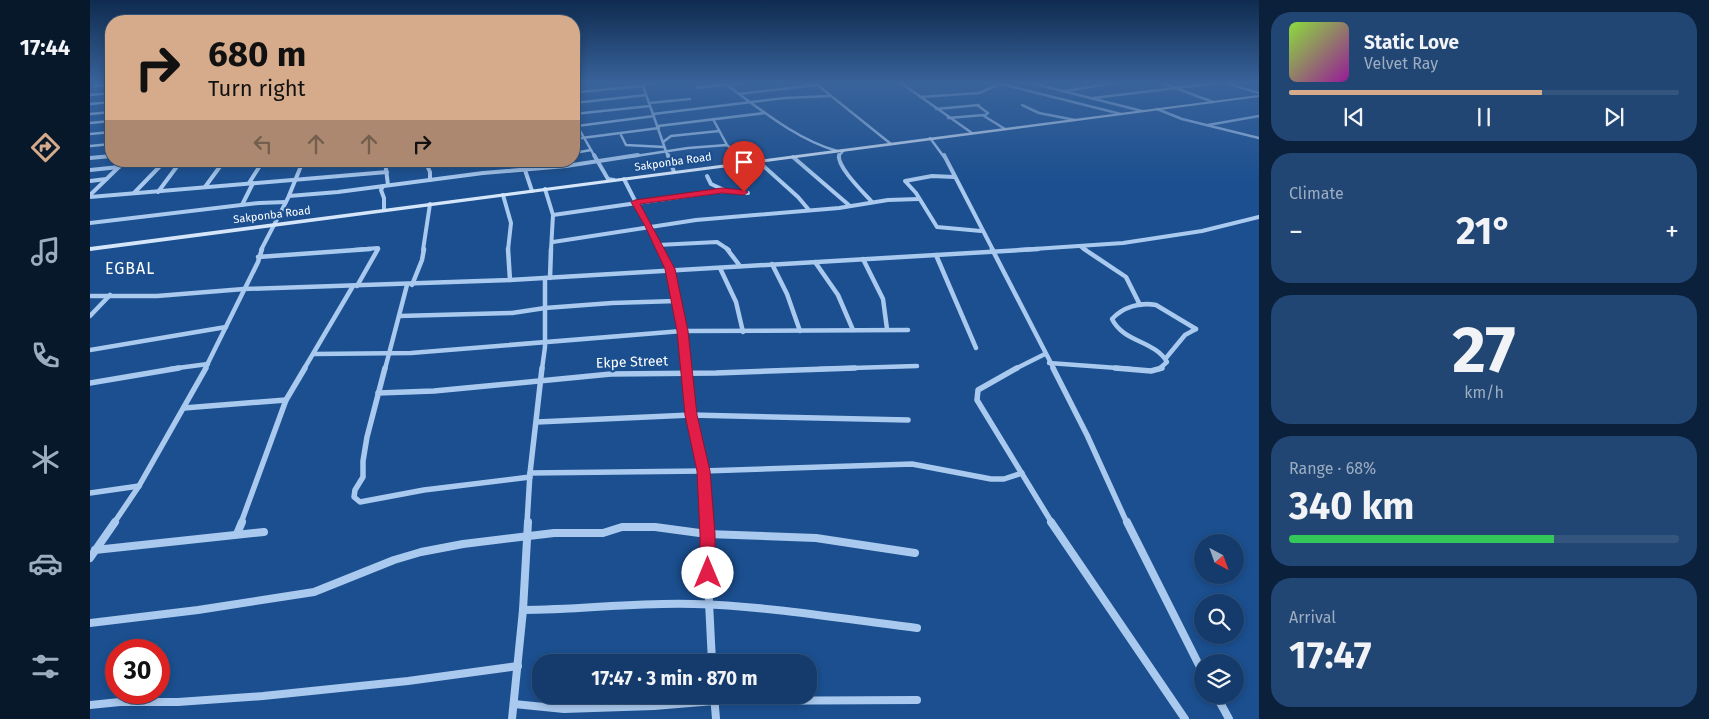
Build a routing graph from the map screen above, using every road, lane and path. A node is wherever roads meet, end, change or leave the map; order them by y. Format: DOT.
graph roads {
  1 [pos="643,117"];
  2 [pos="655,117"];
  3 [pos="734,117"];
  4 [pos="771,117"];
  5 [pos="854,117"];
  6 [pos="965,117"];
  7 [pos="986,117"];
  8 [pos="1051,117"];
  9 [pos="1053,117"];
  10 [pos="1101,117"];
  11 [pos="1180,117"];
  12 [pos="1256,117"];
  13 [pos="948,118"];
  14 [pos="713,119"];
  15 [pos="1075,120"];
  16 [pos="105,122"];
  17 [pos="1062,122"];
  18 [pos="90,123"];
  19 [pos="1205,125"];
  20 [pos="580,126"];
  21 [pos="659,127"];
  22 [pos="1005,129"];
  23 [pos="719,130"];
  24 [pos="580,131"];
  25 [pos="105,133"];
  26 [pos="972,133"];
  27 [pos="90,134"];
  28 [pos="621,135"];
  29 [pos="1259,137"];
  30 [pos="580,138"];
  31 [pos="584,138"];
  32 [pos="930,138"];
  33 [pos="663,142"];
  34 [pos="891,144"];
  35 [pos="105,145"];
  36 [pos="727,145"];
  37 [pos="90,146"];
  38 [pos="822,148"];
  39 [pos="665,149"];
  40 [pos="591,150"];
  41 [pos="841,150"];
  42 [pos="580,152"];
  43 [pos="819,152"];
  44 [pos="794,156"];
  45 [pos="105,157"];
  46 [pos="90,158"];
  47 [pos="598,161"];
  48 [pos="758,161"];
  49 [pos="580,163"];
  50 [pos="740,164"];
  51 [pos="119,167"];
  52 [pos="159,167"];
  53 [pos="177,167"];
  54 [pos="220,167"];
  55 [pos="259,167"];
  56 [pos="300,167"];
  57 [pos="387,167"];
  58 [pos="428,167"];
  59 [pos="524,167"];
  60 [pos="549,167"];
  61 [pos="90,170"];
  62 [pos="525,170"];
  63 [pos="387,172"];
  64 [pos="674,172"];
  65 [pos="707,176"];
  66 [pos="955,176"];
  67 [pos="107,179"];
  68 [pos="294,179"];
  69 [pos="624,179"];
  70 [pos="430,180"];
  71 [pos="614,180"];
  72 [pos="90,181"];
  73 [pos="251,183"];
  74 [pos="388,185"];
  75 [pos="383,186"];
  76 [pos="206,187"];
  77 [pos="545,189"];
  78 [pos="726,190"];
  79 [pos="532,191"];
  80 [pos="158,192"];
  81 [pos="748,193"];
  82 [pos="133,194"];
  83 [pos="503,195"];
  84 [pos="90,196"];
  85 [pos="289,196"];
  86 [pos="919,198"];
  87 [pos="286,202"];
  88 [pos="635,202"];
  89 [pos="872,202"];
  90 [pos="430,204"];
  91 [pos="242,205"];
  92 [pos="850,206"];
  93 [pos="384,210"];
  94 [pos="809,210"];
  95 [pos="553,215"];
  96 [pos="1259,217"];
  97 [pos="90,223"];
  98 [pos="272,225"];
  99 [pos="649,226"];
  100 [pos="981,230"];
  101 [pos="553,242"];
  102 [pos="658,245"];
  103 [pos="1079,245"];
  104 [pos="90,249"];
  105 [pos="994,252"];
  106 [pos="936,255"];
  107 [pos="258,257"];
  108 [pos="863,259"];
  109 [pos="815,262"];
  110 [pos="772,264"];
  111 [pos="740,266"];
  112 [pos="720,268"];
  113 [pos="670,269"];
  114 [pos="547,278"];
  115 [pos="510,280"];
  116 [pos="410,285"];
  117 [pos="355,286"];
  118 [pos="244,289"];
  119 [pos="110,295"];
  120 [pos="90,296"];
  121 [pos="676,301"];
  122 [pos="1140,305"];
  123 [pos="545,308"];
  124 [pos="90,316"];
  125 [pos="399,316"];
  126 [pos="226,327"];
  127 [pos="887,329"];
  128 [pos="853,330"];
  129 [pos="908,330"];
  130 [pos="682,331"];
  131 [pos="800,331"];
  132 [pos="743,332"];
  133 [pos="545,342"];
  134 [pos="976,348"];
  135 [pos="90,350"];
  136 [pos="314,354"];
  137 [pos="389,354"];
  138 [pos="1045,354"];
  139 [pos="1166,358"];
  140 [pos="1050,363"];
  141 [pos="208,364"];
  142 [pos="917,366"];
  143 [pos="686,372"];
  144 [pos="540,380"];
  145 [pos="90,383"];
  146 [pos="378,393"];
  147 [pos="286,400"];
  148 [pos="184,408"];
  149 [pos="691,415"];
  150 [pos="908,420"];
  151 [pos="537,422"];
  152 [pos="704,471"];
  153 [pos="1022,473"];
  154 [pos="530,475"];
  155 [pos="139,486"];
  156 [pos="90,493"];
  157 [pos="264,532"];
  158 [pos="237,534"];
  159 [pos="708,534"];
  160 [pos="526,536"];
  161 [pos="915,553"];
  162 [pos="92,555"];
  163 [pos="708,604"];
  164 [pos="523,610"];
  165 [pos="90,623"];
  166 [pos="918,628"];
  167 [pos="711,654"];
  168 [pos="1194,657"];
  169 [pos="518,666"];
  170 [pos="817,699"];
  171 [pos="917,700"];
  172 [pos="514,704"];
  173 [pos="669,704"];
  174 [pos="715,704"];
  175 [pos="1221,704"];
  176 [pos="90,705"];
  177 [pos="512,719"];
  178 [pos="716,719"];
  179 [pos="1185,719"];
  180 [pos="1229,719"];
  1 -- 20 [label="street"];
  2 -- 21 [label="street"];
  3 -- 14 [label="street"];
  4 -- 38 [label="street"];
  5 -- 34 [label="street"];
  6 -- 13 [label="street"];
  7 -- 22 [label="street"];
  8 -- 17 [label="street"];
  9 -- 15 [label="street"];
  10 -- 15 [label="main road, Sakponba Road"];
  11 -- 19 [label="street"];
  12 -- 19 [label="street"];
  13 -- 26 [label="street"];
  14 -- 21 [label="street"];
  14 -- 23 [label="street"];
  15 -- 17 [label="main road, Sakponba Road"];
  16 -- 18 [label="street"];
  17 -- 22 [label="main road, Sakponba Road"];
  19 -- 29 [label="street"];
  21 -- 31 [label="street"];
  21 -- 33 [label="street"];
  22 -- 26 [label="main road, Sakponba Road"];
  23 -- 33 [label="street"];
  23 -- 36 [label="street"];
  24 -- 31 [label="street"];
  25 -- 27 [label="street"];
  26 -- 32 [label="main road, Sakponba Road"];
  28 -- 39 [label="street"];
  30 -- 31 [label="street"];
  31 -- 40 [label="street"];
  32 -- 34 [label="main road, Sakponba Road"];
  32 -- 66 [label="street"];
  33 -- 39 [label="street"];
  34 -- 41 [label="main road, Sakponba Road"];
  35 -- 37 [label="street"];
  36 -- 39 [label="street"];
  36 -- 50 [label="street"];
  38 -- 41 [label="street"];
  38 -- 43 [label="street"];
  39 -- 47 [label="street"];
  39 -- 64 [label="street"];
  40 -- 42 [label="street"];
  40 -- 47 [label="street"];
  41 -- 44 [label="main road, Sakponba Road"];
  41 -- 89 [label="street"];
  44 -- 48 [label="main road, Sakponba Road"];
  44 -- 92 [label="street"];
  45 -- 46 [label="street"];
  47 -- 49 [label="street"];
  47 -- 71 [label="street"];
  48 -- 50 [label="main road, Sakponba Road"];
  48 -- 94 [label="street"];
  50 -- 64 [label="main road, Sakponba Road"];
  51 -- 61 [label="street"];
  51 -- 67 [label="street"];
  52 -- 82 [label="street"];
  53 -- 80 [label="street"];
  54 -- 76 [label="street"];
  55 -- 73 [label="street"];
  56 -- 68 [label="street"];
  57 -- 63 [label="street"];
  58 -- 70 [label="street"];
  59 -- 62 [label="street"];
  60 -- 62 [label="street"];
  62 -- 70 [label="street"];
  62 -- 79 [label="street"];
  63 -- 68 [label="street"];
  63 -- 74 [label="street"];
  64 -- 69 [label="main road, Sakponba Road"];
  65 -- 78 [label="street"];
  66 -- 86 [label="street"];
  66 -- 100 [label="street"];
  67 -- 72 [label="street"];
  67 -- 84 [label="street"];
  68 -- 73 [label="street"];
  68 -- 85 [label="street"];
  69 -- 71 [label="main road, Sakponba Road"];
  69 -- 88 [label="street"];
  70 -- 74 [label="street"];
  71 -- 77 [label="main road, Sakponba Road"];
  73 -- 76 [label="street"];
  73 -- 91 [label="street"];
  74 -- 75 [label="street"];
  75 -- 85 [label="street"];
  75 -- 93 [label="street"];
  76 -- 80 [label="street"];
  77 -- 79 [label="main road, Sakponba Road"];
  77 -- 95 [label="street"];
  78 -- 81 [label="street"];
  78 -- 88 [label="street"];
  79 -- 83 [label="main road, Sakponba Road"];
  80 -- 82 [label="street"];
  82 -- 84 [label="street"];
  83 -- 90 [label="main road, Sakponba Road"];
  83 -- 115 [label="street"];
  85 -- 87 [label="street"];
  86 -- 89 [label="street"];
  86 -- 100 [label="street"];
  87 -- 91 [label="street"];
  87 -- 98 [label="street"];
  88 -- 95 [label="street"];
  88 -- 99 [label="street"];
  89 -- 92 [label="street"];
  90 -- 93 [label="main road, Sakponba Road"];
  90 -- 116 [label="street"];
  91 -- 97 [label="street"];
  92 -- 94 [label="street"];
  93 -- 98 [label="main road, Sakponba Road"];
  94 -- 99 [label="street"];
  95 -- 101 [label="street"];
  96 -- 103 [label="street"];
  98 -- 104 [label="main road, Sakponba Road"];
  98 -- 107 [label="street"];
  99 -- 101 [label="street"];
  99 -- 102 [label="street"];
  100 -- 105 [label="street"];
  101 -- 114 [label="street"];
  102 -- 111 [label="street"];
  102 -- 113 [label="street"];
  103 -- 105 [label="street"];
  103 -- 122 [label="street"];
  105 -- 106 [label="street"];
  105 -- 138 [label="street"];
  106 -- 108 [label="street"];
  106 -- 134 [label="street"];
  107 -- 117 [label="street"];
  107 -- 118 [label="street"];
  108 -- 109 [label="street"];
  108 -- 127 [label="street"];
  109 -- 110 [label="street"];
  109 -- 128 [label="street"];
  110 -- 111 [label="street"];
  110 -- 131 [label="street"];
  111 -- 112 [label="street"];
  112 -- 113 [label="street"];
  112 -- 132 [label="street"];
  113 -- 114 [label="street"];
  113 -- 121 [label="street"];
  114 -- 115 [label="street"];
  114 -- 123 [label="street"];
  115 -- 116 [label="street"];
  116 -- 117 [label="street"];
  116 -- 125 [label="street"];
  117 -- 118 [label="street"];
  117 -- 136 [label="street"];
  118 -- 119 [label="street"];
  118 -- 126 [label="street"];
  119 -- 120 [label="street"];
  119 -- 124 [label="street"];
  121 -- 123 [label="street"];
  121 -- 130 [label="street"];
  122 -- 139 [label="street"];
  122 -- 139 [label="street"];
  123 -- 125 [label="street"];
  123 -- 133 [label="street"];
  125 -- 137 [label="street"];
  126 -- 135 [label="street"];
  126 -- 141 [label="street"];
  127 -- 128 [label="street"];
  127 -- 129 [label="street"];
  128 -- 131 [label="street"];
  130 -- 132 [label="street"];
  130 -- 133 [label="street"];
  130 -- 143 [label="street"];
  131 -- 132 [label="street"];
  133 -- 137 [label="street"];
  133 -- 144 [label="street"];
  136 -- 137 [label="street"];
  136 -- 147 [label="street"];
  137 -- 146 [label="street"];
  138 -- 140 [label="street"];
  138 -- 153 [label="street"];
  139 -- 140 [label="street"];
  140 -- 168 [label="street"];
  141 -- 145 [label="street"];
  141 -- 148 [label="street"];
  142 -- 143 [label="street, Ekpe Street"];
  143 -- 144 [label="street, Ekpe Street"];
  143 -- 149 [label="street"];
  144 -- 146 [label="street, Ekpe Street"];
  144 -- 151 [label="street"];
  146 -- 154 [label="street"];
  147 -- 148 [label="street"];
  147 -- 158 [label="street"];
  148 -- 155 [label="street"];
  149 -- 150 [label="street"];
  149 -- 151 [label="street"];
  149 -- 152 [label="street"];
  151 -- 154 [label="street"];
  152 -- 153 [label="street"];
  152 -- 154 [label="street"];
  152 -- 159 [label="street"];
  153 -- 179 [label="street"];
  154 -- 160 [label="street"];
  155 -- 156 [label="street"];
  155 -- 162 [label="street"];
  157 -- 158 [label="street"];
  158 -- 162 [label="street"];
  159 -- 160 [label="street"];
  159 -- 161 [label="street"];
  159 -- 163 [label="street"];
  160 -- 164 [label="street"];
  160 -- 165 [label="street"];
  163 -- 164 [label="street"];
  163 -- 166 [label="street"];
  163 -- 167 [label="street"];
  164 -- 169 [label="street"];
  169 -- 172 [label="street"];
  169 -- 176 [label="street"];
  170 -- 171 [label="street"];
  172 -- 173 [label="street"];
  172 -- 177 [label="street"];
  174 -- 178 [label="street"];
  175 -- 180 [label="street"];
}
